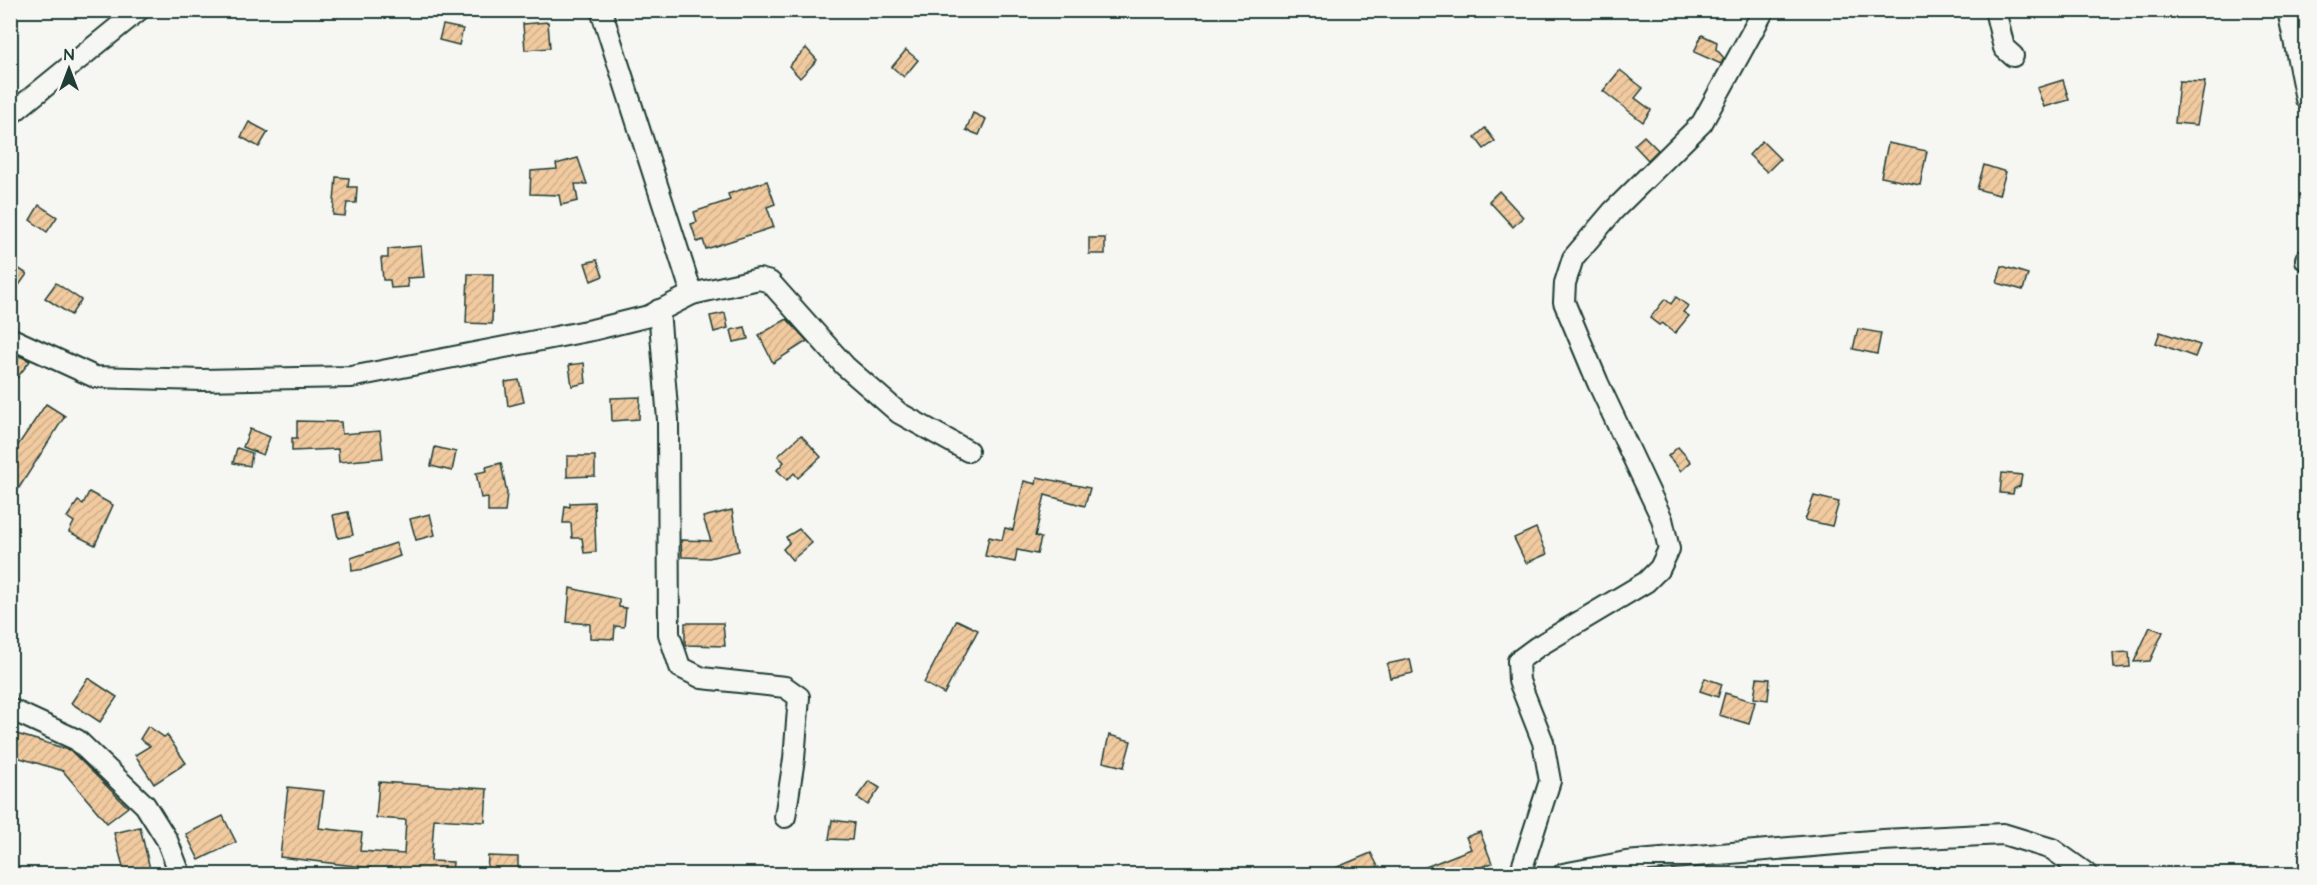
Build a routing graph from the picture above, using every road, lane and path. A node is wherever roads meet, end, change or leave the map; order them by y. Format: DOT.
graph roads {
  1 [pos="140,10"];
  2 [pos="601,10"];
  3 [pos="1764,10"];
  4 [pos="1995,10"];
  5 [pos="2288,10"];
  6 [pos="2013,56"];
  7 [pos="2307,99"];
  8 [pos="10,115"];
  9 [pos="692,294"];
  10 [pos="659,310"];
  11 [pos="10,338"];
  12 [pos="968,451"];
  13 [pos="10,709"];
  14 [pos="785,817"];
  15 [pos="180,874"];
  16 [pos="1520,874"];
  17 [pos="1563,874"];
  18 [pos="2088,874"];
  1 -- 8 [label="street"];
  2 -- 9 [label="street"];
  3 -- 16 [label="street"];
  4 -- 6 [label="street"];
  5 -- 7 [label="street"];
  9 -- 10 [label="street"];
  9 -- 12 [label="street"];
  10 -- 11 [label="street"];
  10 -- 14 [label="street"];
  13 -- 15 [label="street"];
  17 -- 18 [label="street"];
}
